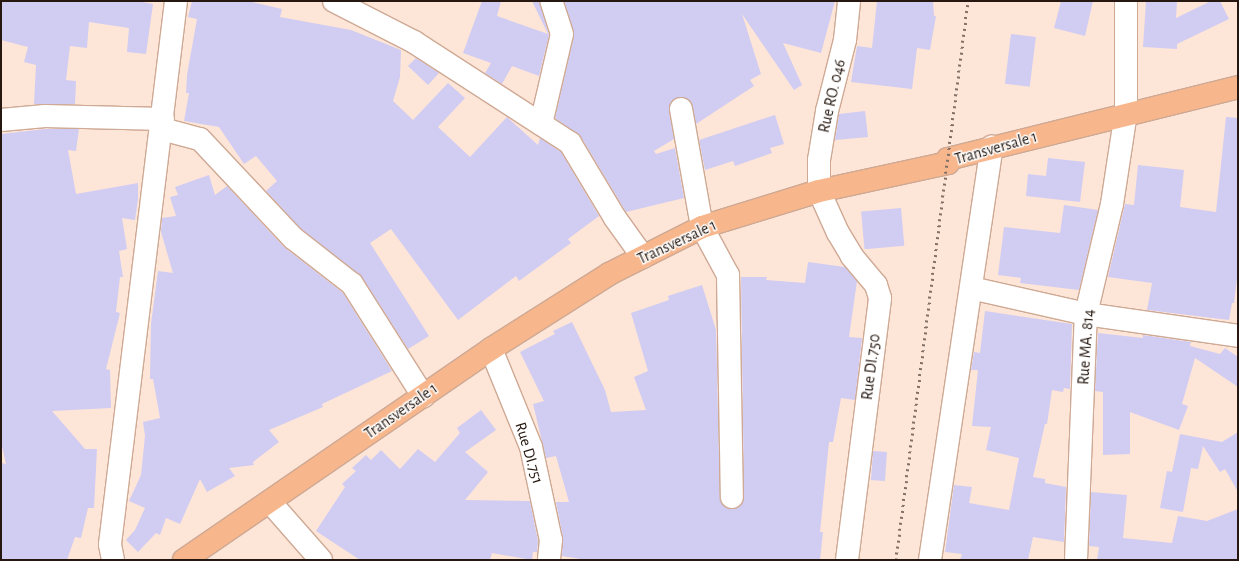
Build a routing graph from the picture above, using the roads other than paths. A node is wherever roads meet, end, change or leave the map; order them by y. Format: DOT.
graph roads {
  1 [pos="176,1"];
  2 [pos="334,1"];
  3 [pos="551,1"];
  4 [pos="849,1"];
  5 [pos="1126,1"];
  6 [pos="1238,87"];
  7 [pos="681,109"];
  8 [pos="1126,113"];
  9 [pos="1,120"];
  10 [pos="162,124"];
  11 [pos="541,124"];
  12 [pos="992,148"];
  13 [pos="819,191"];
  14 [pos="702,228"];
  15 [pos="643,257"];
  16 [pos="971,288"];
  17 [pos="1086,314"];
  18 [pos="1238,336"];
  19 [pos="491,349"];
  20 [pos="423,396"];
  21 [pos="732,497"];
  22 [pos="270,502"];
  23 [pos="113,560"];
  24 [pos="184,560"];
  25 [pos="322,560"];
  26 [pos="549,560"];
  27 [pos="848,560"];
  28 [pos="930,560"];
  29 [pos="1076,560"];
  1 -- 10 [label="street"];
  2 -- 11 [label="street"];
  3 -- 11 [label="street"];
  4 -- 13 [label="street, Rue RO. 046"];
  5 -- 8 [label="street, Rue MA. 814"];
  6 -- 8 [label="main road, Transversale 1"];
  7 -- 14 [label="street"];
  8 -- 12 [label="main road, Transversale 1"];
  8 -- 17 [label="street, Rue MA. 814"];
  9 -- 10 [label="street"];
  10 -- 20 [label="street"];
  10 -- 23 [label="street"];
  11 -- 15 [label="street"];
  12 -- 13 [label="main road, Transversale 1"];
  12 -- 16 [label="street"];
  13 -- 14 [label="main road, Transversale 1"];
  13 -- 27 [label="street, Rue DI.750"];
  14 -- 15 [label="main road, Transversale 1"];
  14 -- 21 [label="street"];
  15 -- 19 [label="main road, Transversale 1"];
  16 -- 17 [label="street"];
  16 -- 28 [label="street"];
  17 -- 18 [label="street"];
  17 -- 29 [label="street, Rue MA. 814"];
  19 -- 20 [label="main road, Transversale 1"];
  19 -- 26 [label="street, Rue DI.751"];
  20 -- 22 [label="main road, Transversale 1"];
  22 -- 24 [label="main road, Transversale 1"];
  22 -- 25 [label="street"];
}
